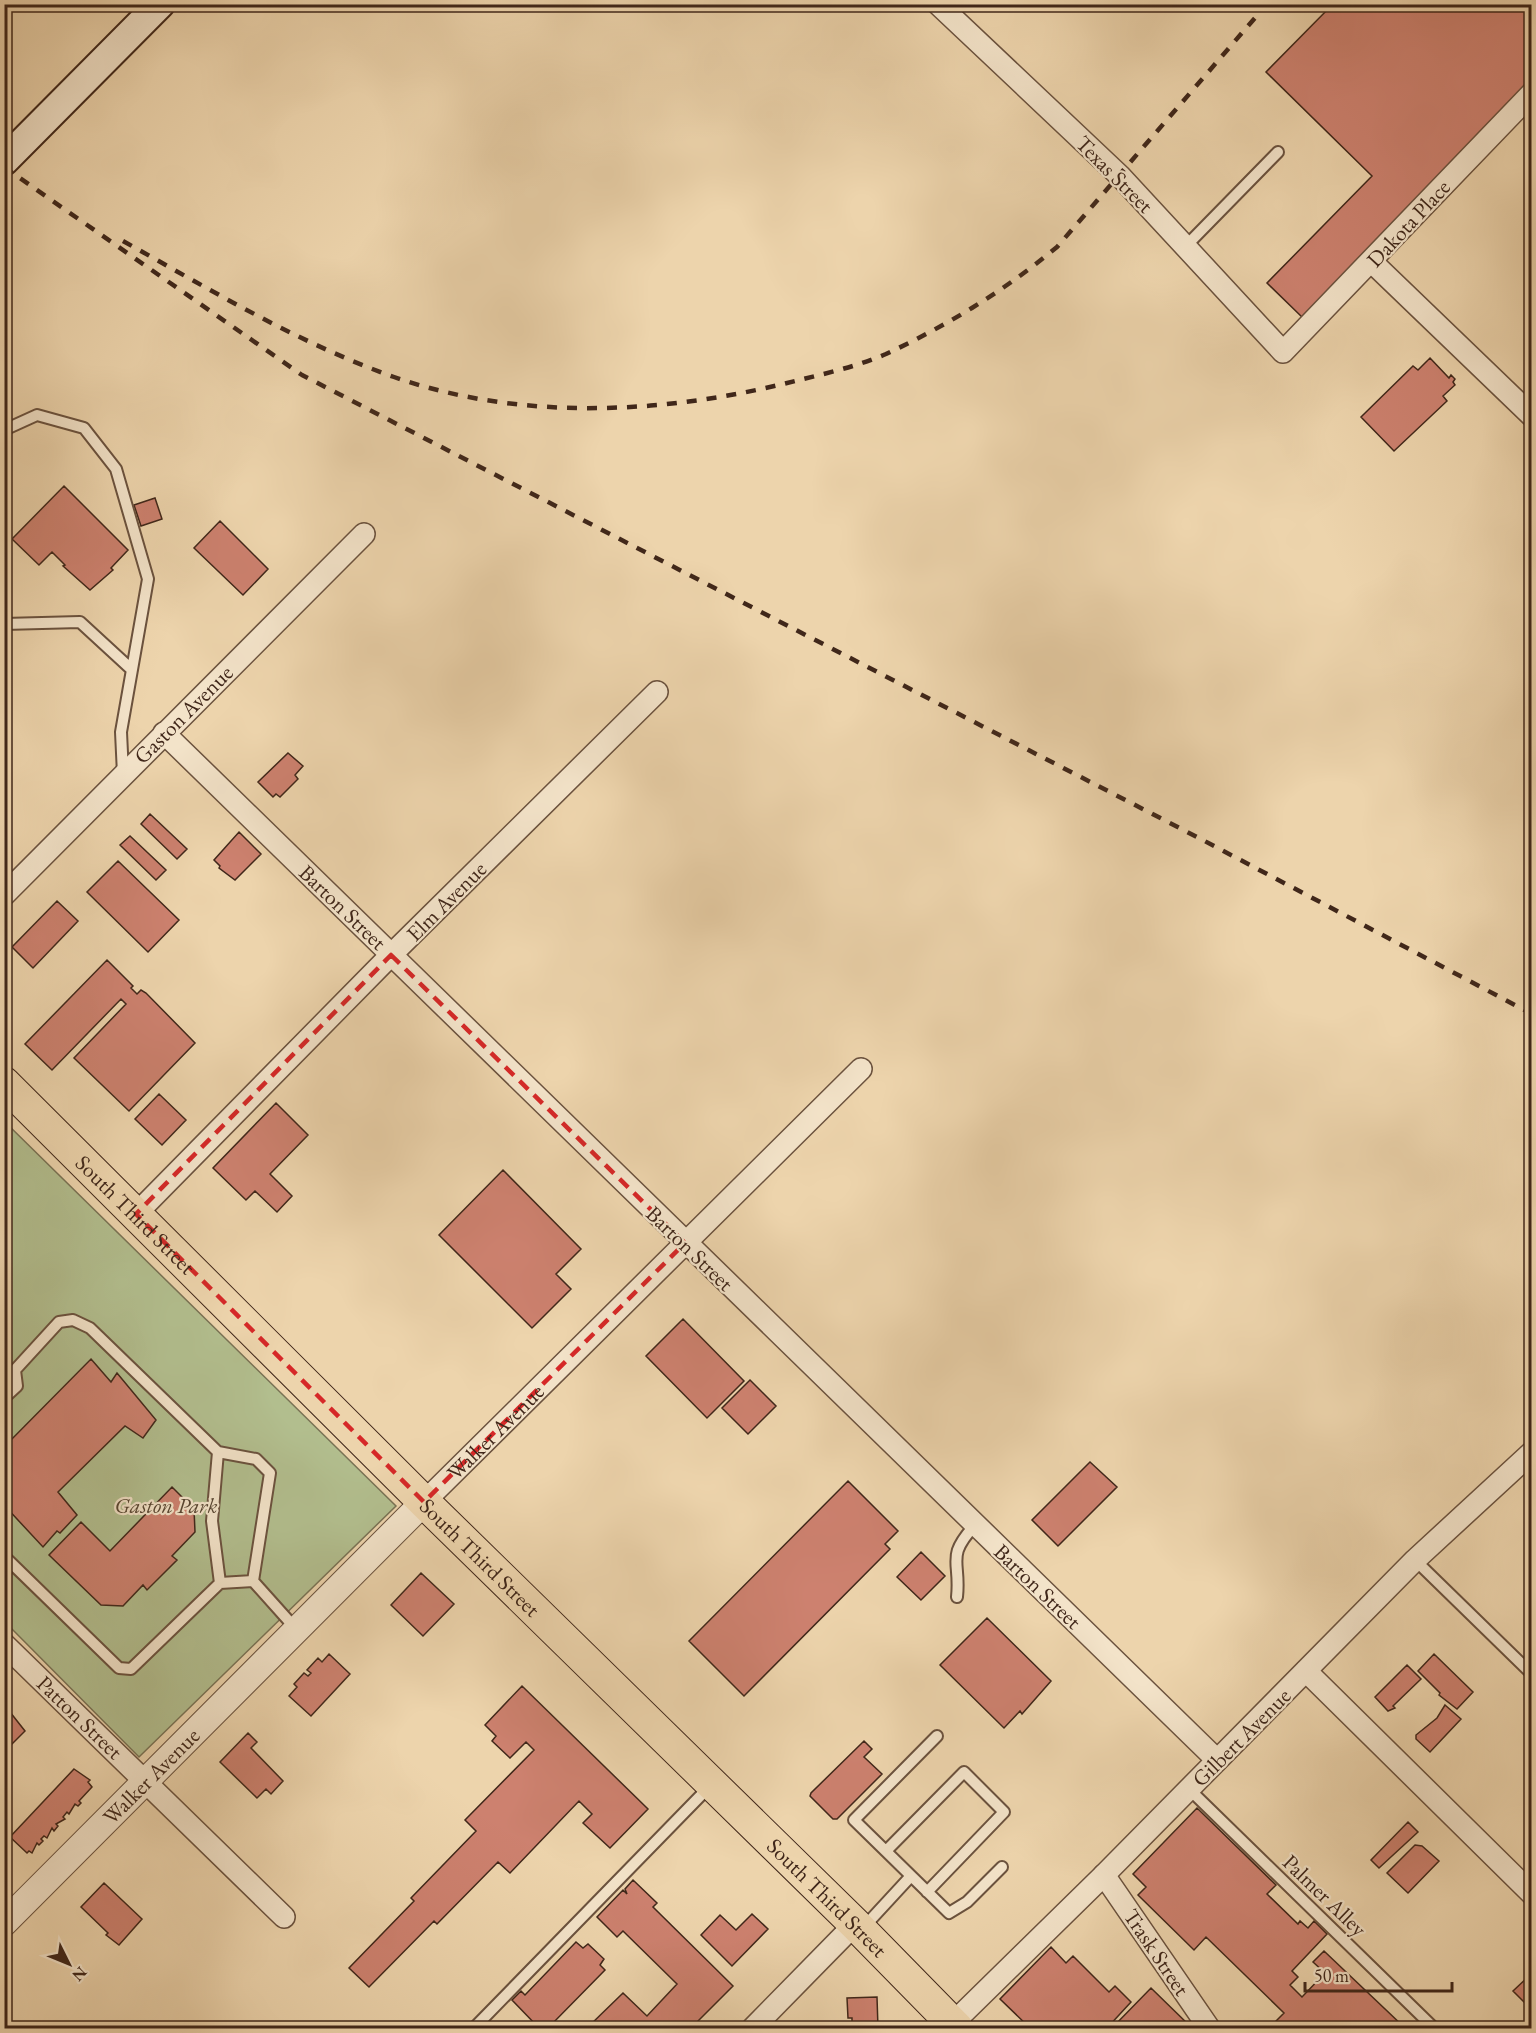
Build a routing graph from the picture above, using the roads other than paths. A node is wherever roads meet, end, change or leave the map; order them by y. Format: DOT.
graph roads {
  1 [pos="160,4"];
  2 [pos="938,4"];
  3 [pos="1532,93"];
  4 [pos="1278,152"];
  5 [pos="4,161"];
  6 [pos="1185,247"];
  7 [pos="1371,262"];
  8 [pos="1283,352"];
  9 [pos="1532,416"];
  10 [pos="4,430"];
  11 [pos="364,534"];
  12 [pos="4,624"];
  13 [pos="130,668"];
  14 [pos="657,692"];
  15 [pos="164,733"];
  16 [pos="123,774"];
  17 [pos="4,895"];
  18 [pos="391,955"];
  19 [pos="861,1069"];
  20 [pos="4,1083"];
  21 [pos="136,1215"];
  22 [pos="685,1243"];
  23 [pos="4,1398"];
  24 [pos="218,1452"];
  25 [pos="1531,1453"];
  26 [pos="424,1502"];
  27 [pos="975,1526"];
  28 [pos="4,1556"];
  29 [pos="1414,1560"];
  30 [pos="253,1581"];
  31 [pos="220,1583"];
  32 [pos="957,1597"];
  33 [pos="297,1629"];
  34 [pos="5,1645"];
  35 [pos="1306,1671"];
  36 [pos="1532,1674"];
  37 [pos="937,1736"];
  38 [pos="1217,1760"];
  39 [pos="146,1781"];
  40 [pos="712,1784"];
  41 [pos="1189,1789"];
  42 [pos="886,1851"];
  43 [pos="1002,1867"];
  44 [pos="1104,1875"];
  45 [pos="911,1876"];
  46 [pos="927,1892"];
  47 [pos="1532,1894"];
  48 [pos="284,1917"];
  49 [pos="4,1923"];
  50 [pos="858,1927"];
  51 [pos="952,2027"];
  52 [pos="474,2028"];
  53 [pos="753,2028"];
  54 [pos="1209,2028"];
  55 [pos="1434,2028"];
  1 -- 5 [label="main road"];
  2 -- 6 [label="street, Texas Street"];
  3 -- 7 [label="street, Dakota Place"];
  4 -- 6 [label="lane"];
  6 -- 8 [label="street, Texas Street"];
  7 -- 8 [label="street, Dakota Place"];
  7 -- 9 [label="street"];
  10 -- 13 [label="lane"];
  11 -- 15 [label="street, Gaston Avenue"];
  12 -- 13 [label="lane"];
  13 -- 16 [label="lane"];
  14 -- 18 [label="street, Elm Avenue"];
  15 -- 16 [label="street, Gaston Avenue"];
  15 -- 18 [label="street, Barton Street"];
  16 -- 17 [label="street, Gaston Avenue"];
  18 -- 21 [label="street, Elm Avenue"];
  18 -- 22 [label="street, Barton Street"];
  19 -- 22 [label="street, Walker Avenue"];
  20 -- 21 [label="main road, South Third Street"];
  21 -- 26 [label="main road, South Third Street"];
  22 -- 26 [label="street, Walker Avenue"];
  22 -- 27 [label="street, Barton Street"];
  23 -- 24 [label="lane"];
  24 -- 30 [label="lane"];
  24 -- 31 [label="lane"];
  25 -- 29 [label="street, Gilbert Avenue"];
  26 -- 33 [label="street, Walker Avenue"];
  26 -- 40 [label="main road, South Third Street"];
  27 -- 32 [label="lane"];
  27 -- 38 [label="street, Barton Street"];
  28 -- 31 [label="lane"];
  29 -- 35 [label="street, Gilbert Avenue"];
  29 -- 36 [label="lane"];
  30 -- 31 [label="lane"];
  30 -- 33 [label="lane"];
  33 -- 39 [label="street, Walker Avenue"];
  34 -- 39 [label="street, Patton Street"];
  35 -- 38 [label="street, Gilbert Avenue"];
  35 -- 47 [label="street"];
  37 -- 42 [label="lane"];
  38 -- 41 [label="street, Gilbert Avenue"];
  39 -- 48 [label="street, Patton Street"];
  39 -- 49 [label="street, Walker Avenue"];
  40 -- 50 [label="main road, South Third Street"];
  40 -- 52 [label="lane"];
  41 -- 44 [label="street, Gilbert Avenue"];
  41 -- 55 [label="lane, Palmer Alley"];
  42 -- 45 [label="lane"];
  42 -- 46 [label="lane"];
  43 -- 46 [label="lane"];
  44 -- 51 [label="street, Gilbert Avenue"];
  44 -- 54 [label="street, Trask Street"];
  45 -- 46 [label="lane"];
  45 -- 50 [label="lane"];
  50 -- 51 [label="main road, South Third Street"];
  50 -- 53 [label="street"];
}
